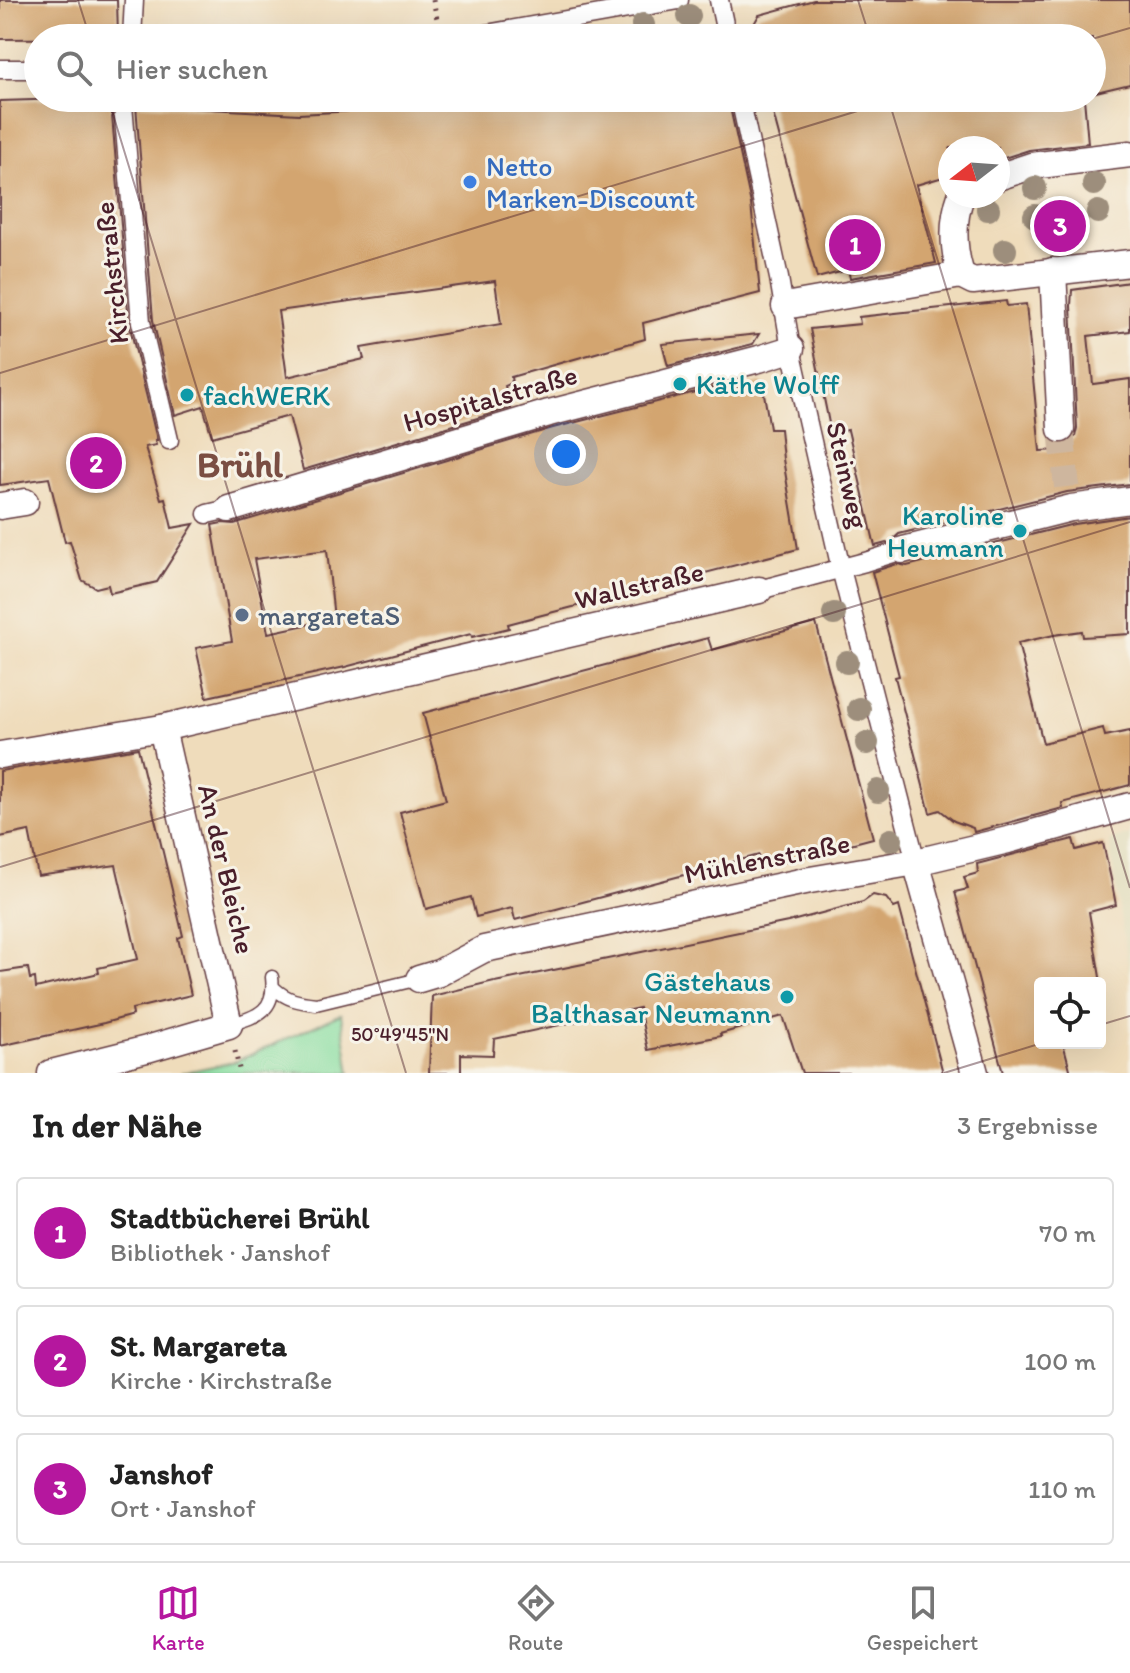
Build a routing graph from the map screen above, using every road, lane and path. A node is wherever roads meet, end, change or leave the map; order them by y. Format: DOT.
graph roads {
  1 [pos="134,0"];
  2 [pos="433,0"];
  3 [pos="679,0"];
  4 [pos="719,0"];
  5 [pos="133,24"];
  6 [pos="438,24"];
  7 [pos="543,24"];
  8 [pos="724,24"];
  9 [pos="0,69"];
  10 [pos="24,69"];
  11 [pos="124,112"];
  12 [pos="743,112"];
  13 [pos="1130,154"];
  14 [pos="1010,173"];
  15 [pos="956,208"];
  16 [pos="1130,263"];
  17 [pos="1053,271"];
  18 [pos="961,275"];
  19 [pos="785,306"];
  20 [pos="791,349"];
  21 [pos="1061,429"];
  22 [pos="169,440"];
  23 [pos="1130,500"];
  24 [pos="218,512"];
  25 [pos="903,550"];
  26 [pos="841,569"];
  27 [pos="759,590"];
  28 [pos="155,722"];
  29 [pos="0,755"];
  30 [pos="1130,806"];
  31 [pos="916,862"];
  32 [pos="419,979"];
  33 [pos="229,1025"];
  34 [pos="51,1073"];
  35 [pos="975,1073"];
  1 -- 5 [label="street"];
  2 -- 6 [label="path"];
  3 -- 7 [label="street"];
  4 -- 8 [label="street"];
  9 -- 10 [label="street"];
  11 -- 22 [label="street, Kirchstraße"];
  12 -- 19 [label="street, Steinweg"];
  13 -- 14 [label="street"];
  15 -- 18 [label="street"];
  16 -- 17 [label="street"];
  17 -- 18 [label="street"];
  17 -- 21 [label="street"];
  18 -- 19 [label="street"];
  19 -- 20 [label="street, Steinweg"];
  20 -- 24 [label="street, Hospitalstraße"];
  20 -- 26 [label="street, Steinweg"];
  23 -- 25 [label="street, Wallstraße"];
  25 -- 26 [label="street, Wallstraße"];
  26 -- 27 [label="street, Wallstraße"];
  26 -- 31 [label="street, Steinweg"];
  27 -- 28 [label="street, Wallstraße"];
  28 -- 29 [label="street, Wallstraße"];
  28 -- 33 [label="street, An der Bleiche"];
  30 -- 31 [label="street, Mühlenstraße"];
  31 -- 32 [label="street, Mühlenstraße"];
  31 -- 35 [label="street"];
  32 -- 33 [label="lane"];
  33 -- 34 [label="street"];
}
